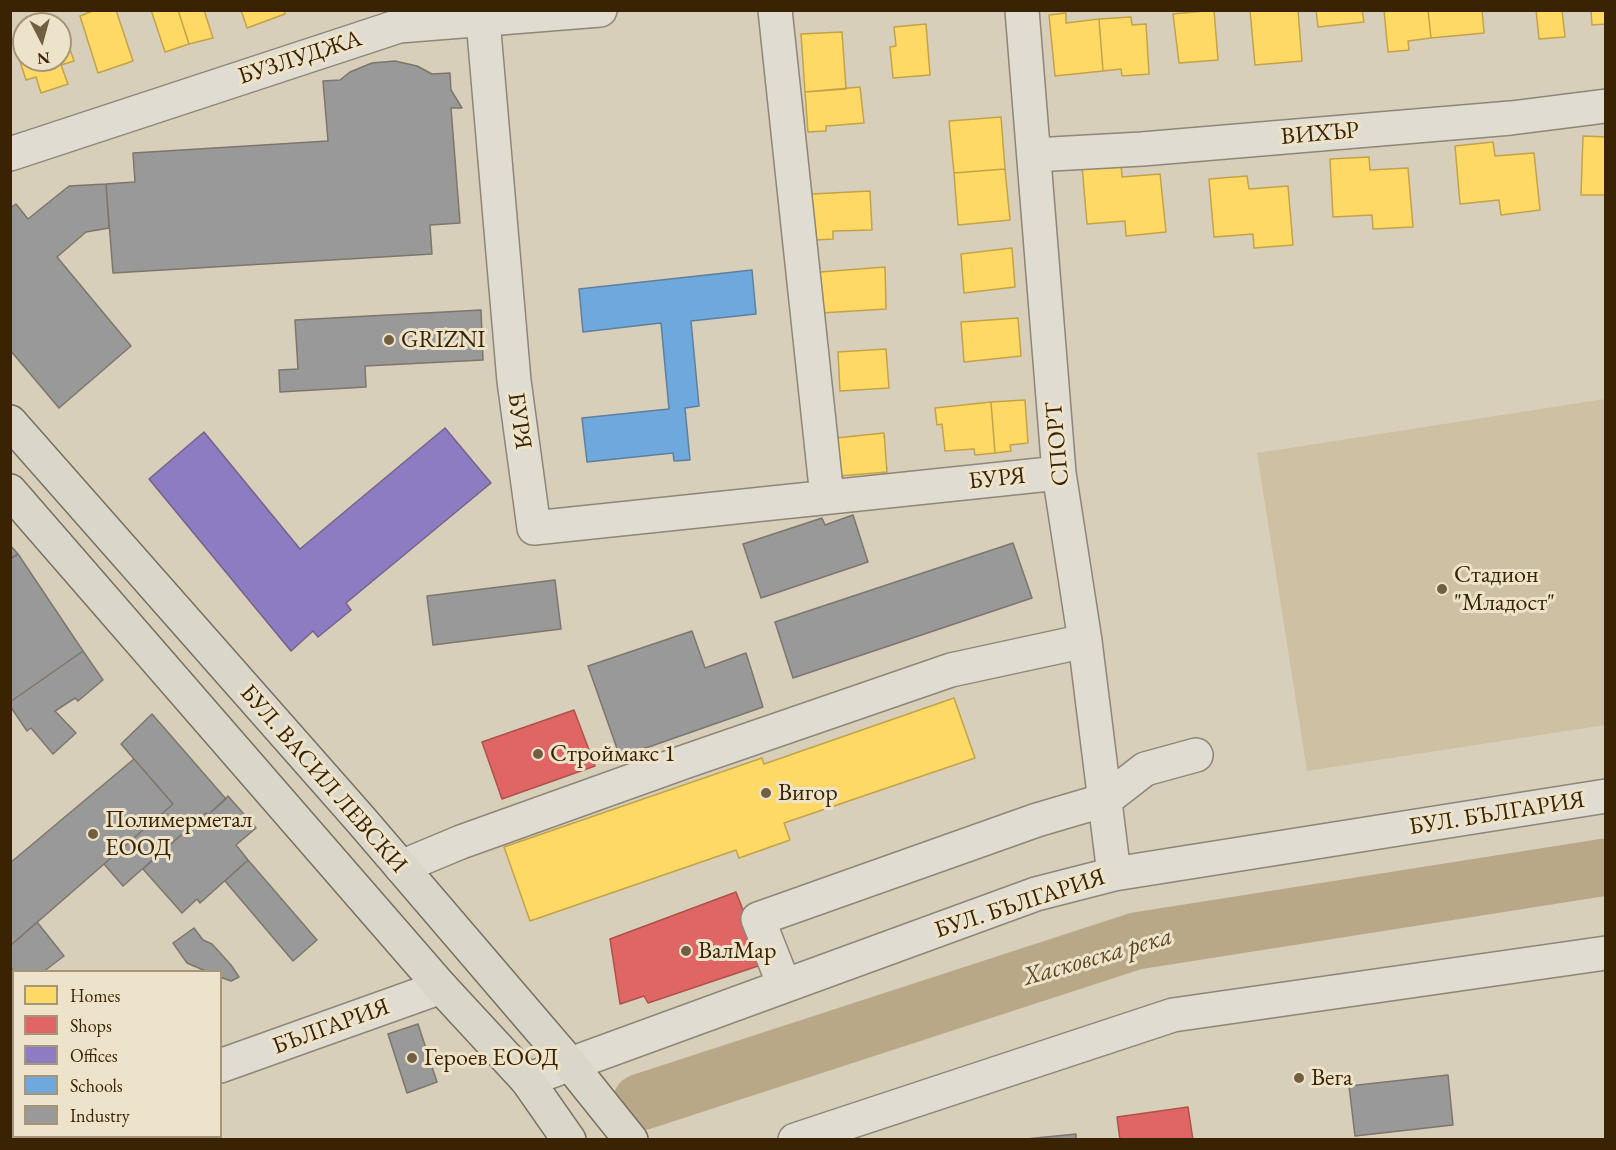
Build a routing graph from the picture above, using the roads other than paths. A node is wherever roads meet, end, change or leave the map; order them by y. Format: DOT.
graph roads {
  1 [pos="600,10"];
  2 [pos="775,10"];
  3 [pos="1022,10"];
  4 [pos="397,18"];
  5 [pos="483,20"];
  6 [pos="1605,106"];
  7 [pos="10,154"];
  8 [pos="1034,155"];
  9 [pos="10,422"];
  10 [pos="1059,473"];
  11 [pos="10,491"];
  12 [pos="827,497"];
  13 [pos="1085,641"];
  14 [pos="1197,755"];
  15 [pos="1605,796"];
  16 [pos="1105,800"];
  17 [pos="400,867"];
  18 [pos="1114,874"];
  19 [pos="1605,953"];
  20 [pos="784,985"];
  21 [pos="441,987"];
  22 [pos="570,1064"];
  23 [pos="222,1065"];
  24 [pos="527,1080"];
  25 [pos="569,1140"];
  26 [pos="631,1140"];
  27 [pos="795,1140"];
  1 -- 5 [label="street, БУЗЛУДЖА"];
  2 -- 12 [label="street"];
  3 -- 8 [label="street, СПОРТ"];
  4 -- 5 [label="street, БУЗЛУДЖА"];
  4 -- 7 [label="street, БУЗЛУДЖА"];
  5 -- 12 [label="street, БУРЯ"];
  6 -- 8 [label="street, ВИХЪР"];
  8 -- 10 [label="street, СПОРТ"];
  9 -- 17 [label="main road, БУЛ. ВАСИЛ ЛЕВСКИ"];
  10 -- 12 [label="street, БУРЯ"];
  10 -- 13 [label="street, СПОРТ"];
  11 -- 21 [label="main road, БУЛ. ВАСИЛ ЛЕВСКИ"];
  13 -- 16 [label="street, СПОРТ"];
  13 -- 17 [label="street"];
  14 -- 16 [label="street"];
  15 -- 18 [label="street, БУЛ. БЪЛГАРИЯ"];
  16 -- 18 [label="street, СПОРТ"];
  16 -- 20 [label="street"];
  17 -- 22 [label="main road, БУЛ. ВАСИЛ ЛЕВСКИ"];
  18 -- 20 [label="street, БУЛ. БЪЛГАРИЯ"];
  19 -- 27 [label="street"];
  20 -- 22 [label="street, БУЛ. БЪЛГАРИЯ"];
  21 -- 23 [label="street, БЪЛГАРИЯ"];
  21 -- 24 [label="main road, БУЛ. ВАСИЛ ЛЕВСКИ"];
  22 -- 24 [label="street, БУЛ. БЪЛГАРИЯ"];
  22 -- 26 [label="main road, БУЛ. ВАСИЛ ЛЕВСКИ"];
  24 -- 25 [label="main road, БУЛ. ВАСИЛ ЛЕВСКИ"];
}
